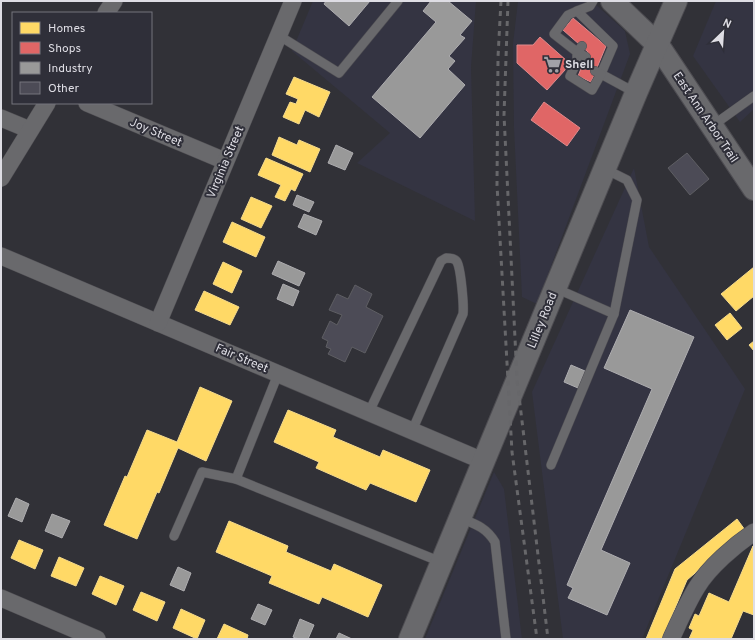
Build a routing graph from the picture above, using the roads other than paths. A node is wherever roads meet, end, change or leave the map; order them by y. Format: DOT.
graph roads {
  1 [pos="114,1"];
  2 [pos="293,1"];
  3 [pos="398,1"];
  4 [pos="593,1"];
  5 [pos="612,1"];
  6 [pos="676,1"];
  7 [pos="578,11"];
  8 [pos="107,12"];
  9 [pos="278,35"];
  10 [pos="658,45"];
  11 [pos="600,68"];
  12 [pos="636,93"];
  13 [pos="754,96"];
  14 [pos="46,104"];
  15 [pos="90,104"];
  16 [pos="1,118"];
  17 [pos="712,126"];
  18 [pos="30,130"];
  19 [pos="225,161"];
  20 [pos="605,169"];
  21 [pos="1,178"];
  22 [pos="754,189"];
  23 [pos="1,256"];
  24 [pos="555,288"];
  25 [pos="614,314"];
  26 [pos="158,323"];
  27 [pos="278,374"];
  28 [pos="369,412"];
  29 [pos="412,431"];
  30 [pos="483,461"];
  31 [pos="551,466"];
  32 [pos="236,479"];
  33 [pos="460,518"];
  34 [pos="754,532"];
  35 [pos="174,536"];
  36 [pos="441,562"];
  37 [pos="1,598"];
  38 [pos="78,635"];
  39 [pos="97,639"];
  40 [pos="410,639"];
  41 [pos="506,639"];
  42 [pos="671,639"];
  1 -- 8 [label="street"];
  2 -- 9 [label="street, Virginia Street"];
  3 -- 9 [label="lane"];
  4 -- 7 [label="lane"];
  5 -- 10 [label="street, East Ann Arbor Trail"];
  6 -- 10 [label="street, Lilley Road"];
  7 -- 11 [label="lane"];
  7 -- 11 [label="lane"];
  9 -- 19 [label="street, Virginia Street"];
  10 -- 12 [label="street, Lilley Road"];
  10 -- 17 [label="street, East Ann Arbor Trail"];
  11 -- 12 [label="lane"];
  12 -- 20 [label="street, Lilley Road"];
  13 -- 17 [label="lane"];
  14 -- 18 [label="street"];
  15 -- 19 [label="street, Joy Street"];
  16 -- 18 [label="street"];
  17 -- 22 [label="street, East Ann Arbor Trail"];
  18 -- 21 [label="street"];
  19 -- 26 [label="street, Virginia Street"];
  20 -- 24 [label="street, Lilley Road"];
  20 -- 25 [label="lane"];
  23 -- 26 [label="street, Fair Street"];
  24 -- 25 [label="lane"];
  24 -- 30 [label="street, Lilley Road"];
  25 -- 31 [label="lane"];
  26 -- 27 [label="street, Fair Street"];
  27 -- 28 [label="street, Fair Street"];
  27 -- 32 [label="lane"];
  28 -- 29 [label="street, Fair Street"];
  28 -- 29 [label="lane"];
  29 -- 30 [label="street, Fair Street"];
  30 -- 33 [label="street, Lilley Road"];
  32 -- 35 [label="lane"];
  32 -- 36 [label="lane"];
  33 -- 36 [label="street, Lilley Road"];
  33 -- 41 [label="lane"];
  34 -- 42 [label="street"];
  36 -- 40 [label="street, Lilley Road"];
  37 -- 38 [label="street"];
  38 -- 39 [label="street"];
}
